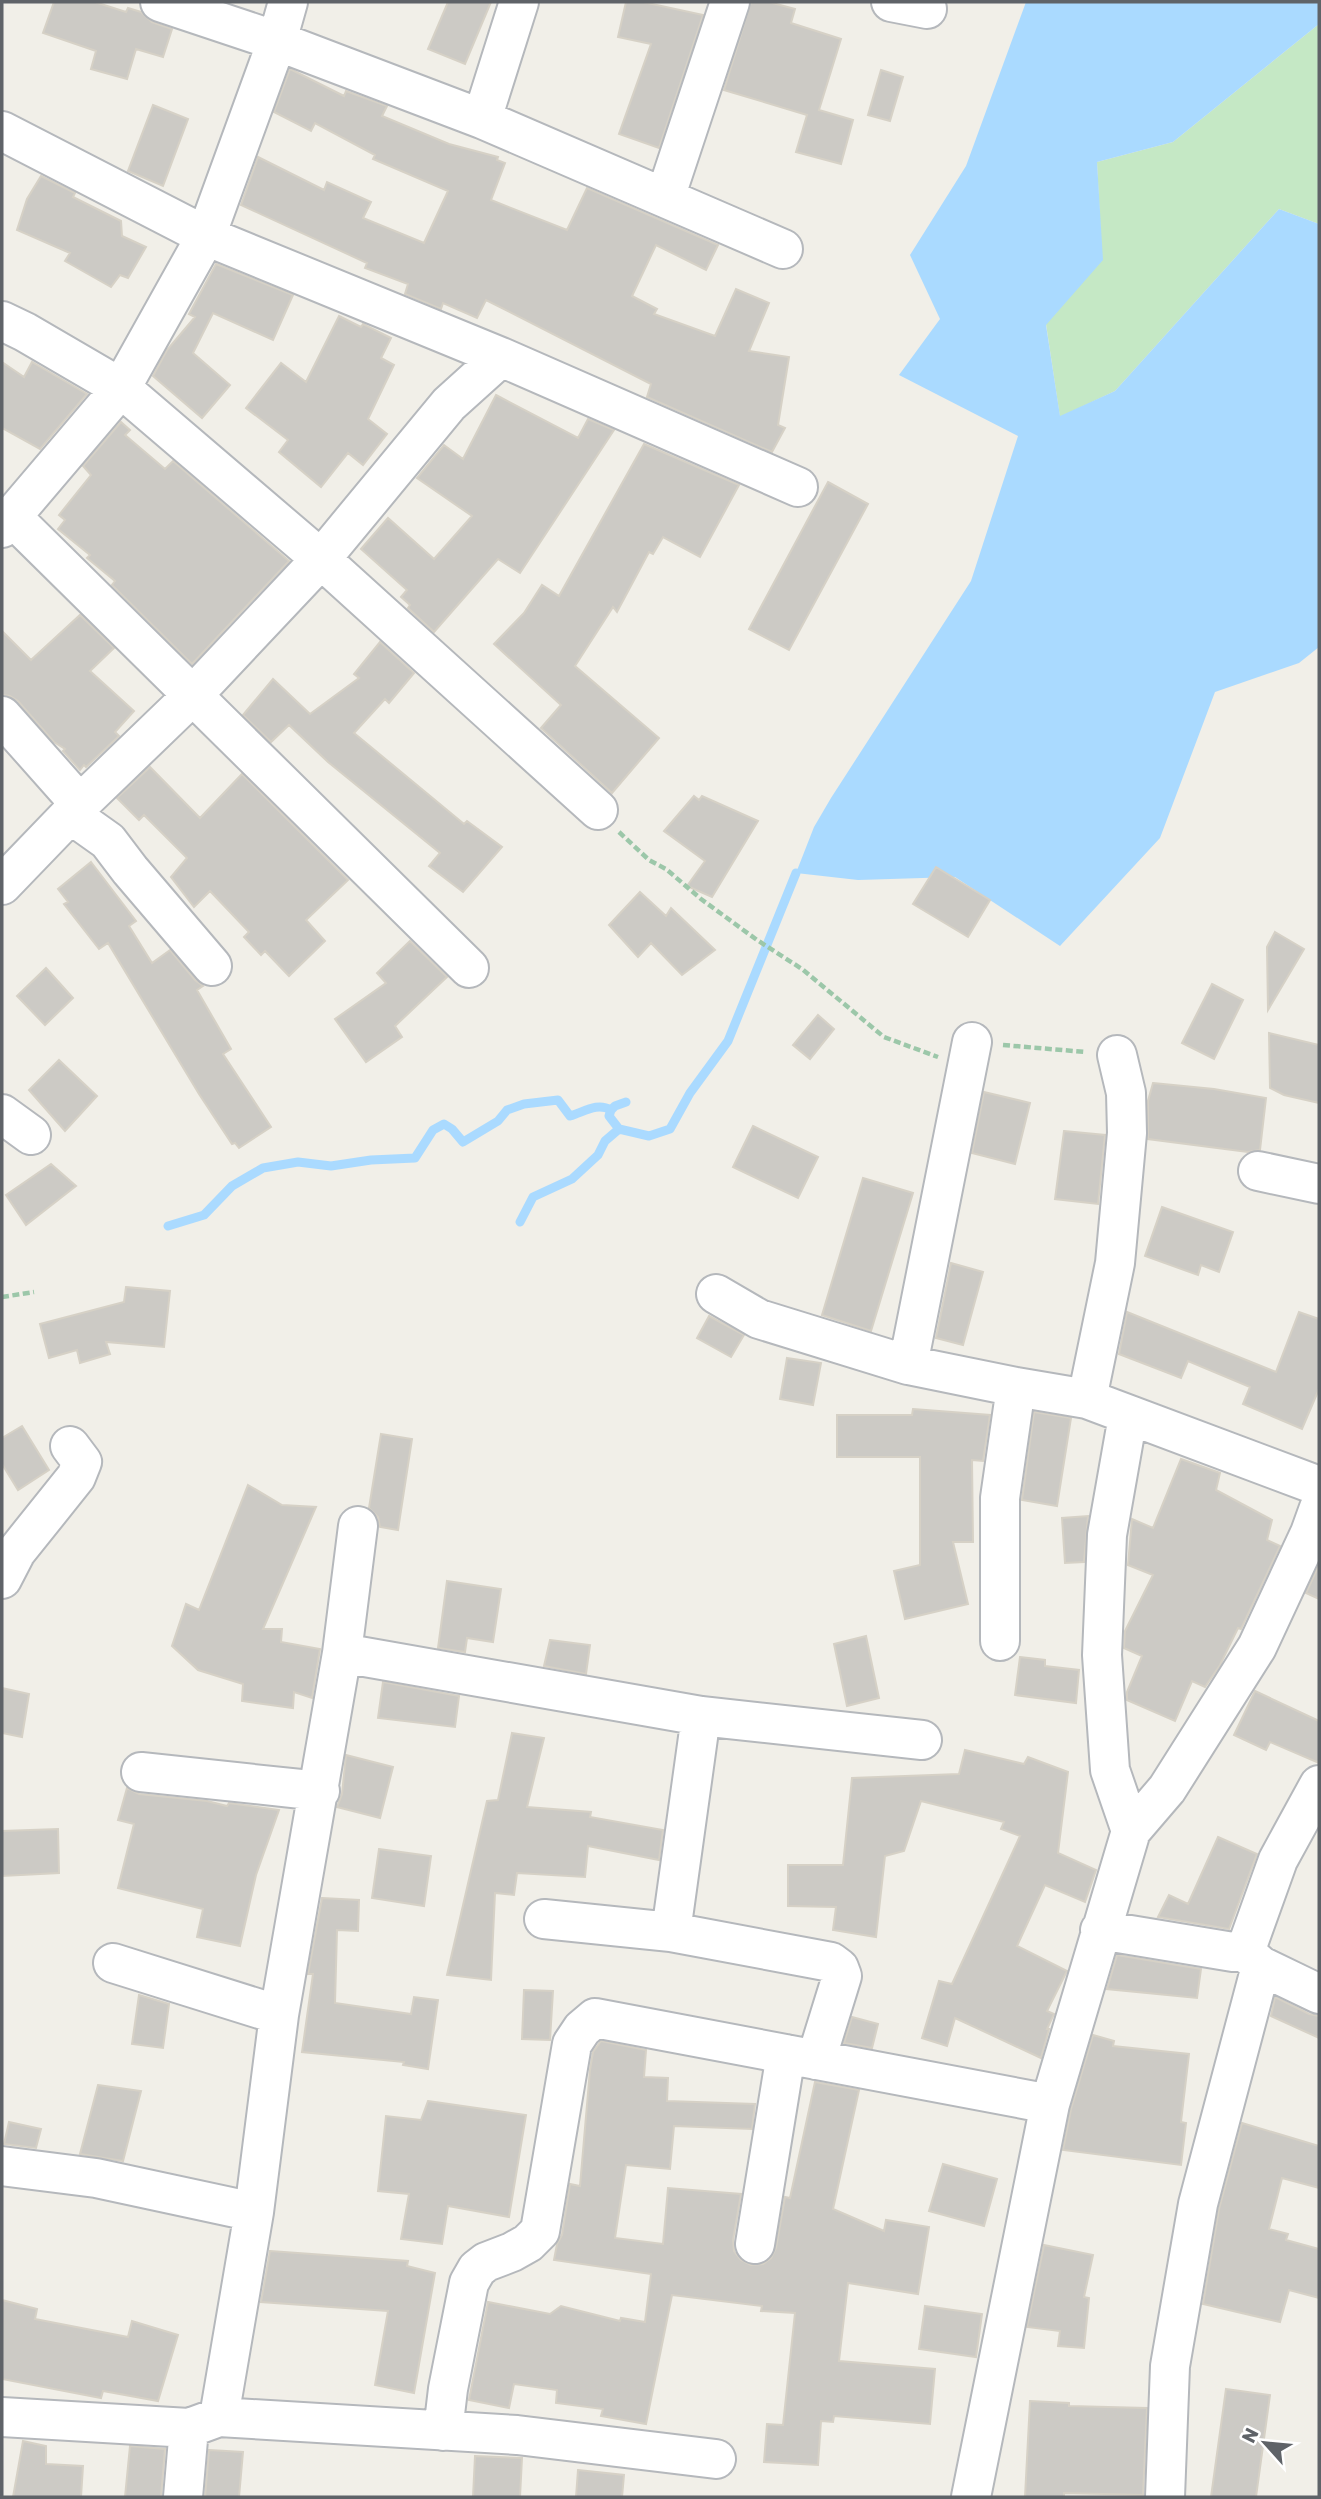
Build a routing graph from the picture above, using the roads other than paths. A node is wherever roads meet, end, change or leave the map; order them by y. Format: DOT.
graph roads {
  1 [pos="160,2"];
  2 [pos="288,2"];
  3 [pos="519,2"];
  4 [pos="730,2"];
  5 [pos="891,2"];
  6 [pos="928,9"];
  7 [pos="277,40"];
  8 [pos="482,119"];
  9 [pos="2,131"];
  10 [pos="665,198"];
  11 [pos="206,236"];
  12 [pos="783,249"];
  13 [pos="2,321"];
  14 [pos="501,357"];
  15 [pos="121,388"];
  16 [pos="798,486"];
  17 [pos="7,522"];
  18 [pos="321,559"];
  19 [pos="192,696"];
  20 [pos="2,716"];
  21 [pos="75,809"];
  22 [pos="598,810"];
  23 [pos="2,885"];
  24 [pos="212,966"];
  25 [pos="469,968"];
  26 [pos="972,1042"];
  27 [pos="1117,1055"];
  28 [pos="1258,1171"];
  29 [pos="1319,1184"];
  30 [pos="716,1294"];
  31 [pos="908,1365"];
  32 [pos="1016,1387"];
  33 [pos="1087,1399"];
  34 [pos="1128,1416"];
  35 [pos="71,1446"];
  36 [pos="1319,1486"];
  37 [pos="358,1526"];
  38 [pos="1316,1526"];
  39 [pos="2,1579"];
  40 [pos="1000,1641"];
  41 [pos="342,1653"];
  42 [pos="701,1716"];
  43 [pos="922,1740"];
  44 [pos="141,1772"];
  45 [pos="1319,1786"];
  46 [pos="320,1791"];
  47 [pos="1131,1831"];
  48 [pos="544,1919"];
  49 [pos="1100,1930"];
  50 [pos="671,1932"];
  51 [pos="1253,1959"];
  52 [pos="113,1963"];
  53 [pos="1319,1994"];
  54 [pos="279,2015"];
  55 [pos="801,2057"];
  56 [pos="1050,2105"];
  57 [pos="2,2166"];
  58 [pos="254,2212"];
  59 [pos="755,2244"];
  60 [pos="2,2417"];
  61 [pos="204,2423"];
  62 [pos="443,2431"];
  63 [pos="716,2459"];
  64 [pos="183,2497"];
  65 [pos="971,2497"];
  66 [pos="1165,2497"];
  1 -- 7 [label="street"];
  2 -- 7 [label="street"];
  3 -- 8 [label="street"];
  4 -- 10 [label="street"];
  5 -- 6 [label="street"];
  7 -- 8 [label="street"];
  7 -- 11 [label="street"];
  8 -- 10 [label="street"];
  9 -- 11 [label="street"];
  10 -- 12 [label="street"];
  11 -- 14 [label="street"];
  11 -- 15 [label="street"];
  13 -- 15 [label="street"];
  14 -- 16 [label="street"];
  14 -- 18 [label="street"];
  15 -- 17 [label="street"];
  15 -- 18 [label="street"];
  17 -- 19 [label="street"];
  18 -- 19 [label="street"];
  18 -- 22 [label="street"];
  19 -- 21 [label="street"];
  19 -- 25 [label="street"];
  20 -- 21 [label="street"];
  21 -- 23 [label="street"];
  21 -- 24 [label="street"];
  26 -- 31 [label="street"];
  27 -- 33 [label="street"];
  28 -- 29 [label="street"];
  30 -- 31 [label="street"];
  31 -- 32 [label="street"];
  32 -- 33 [label="street"];
  32 -- 40 [label="street"];
  33 -- 34 [label="street"];
  34 -- 36 [label="street"];
  34 -- 47 [label="street"];
  35 -- 39 [label="street"];
  37 -- 41 [label="street"];
  38 -- 47 [label="street"];
  41 -- 42 [label="street"];
  41 -- 46 [label="street"];
  42 -- 43 [label="street"];
  42 -- 50 [label="street"];
  44 -- 46 [label="street"];
  45 -- 51 [label="street"];
  46 -- 54 [label="street"];
  47 -- 49 [label="street"];
  48 -- 50 [label="street"];
  49 -- 51 [label="street"];
  49 -- 56 [label="street"];
  50 -- 55 [label="street"];
  51 -- 53 [label="street"];
  51 -- 66 [label="street"];
  52 -- 54 [label="street"];
  54 -- 58 [label="street"];
  55 -- 56 [label="street"];
  55 -- 59 [label="street"];
  55 -- 62 [label="street"];
  56 -- 65 [label="street"];
  57 -- 58 [label="street"];
  58 -- 61 [label="street"];
  60 -- 61 [label="street"];
  61 -- 62 [label="street"];
  61 -- 64 [label="street"];
  62 -- 63 [label="street"];
}
